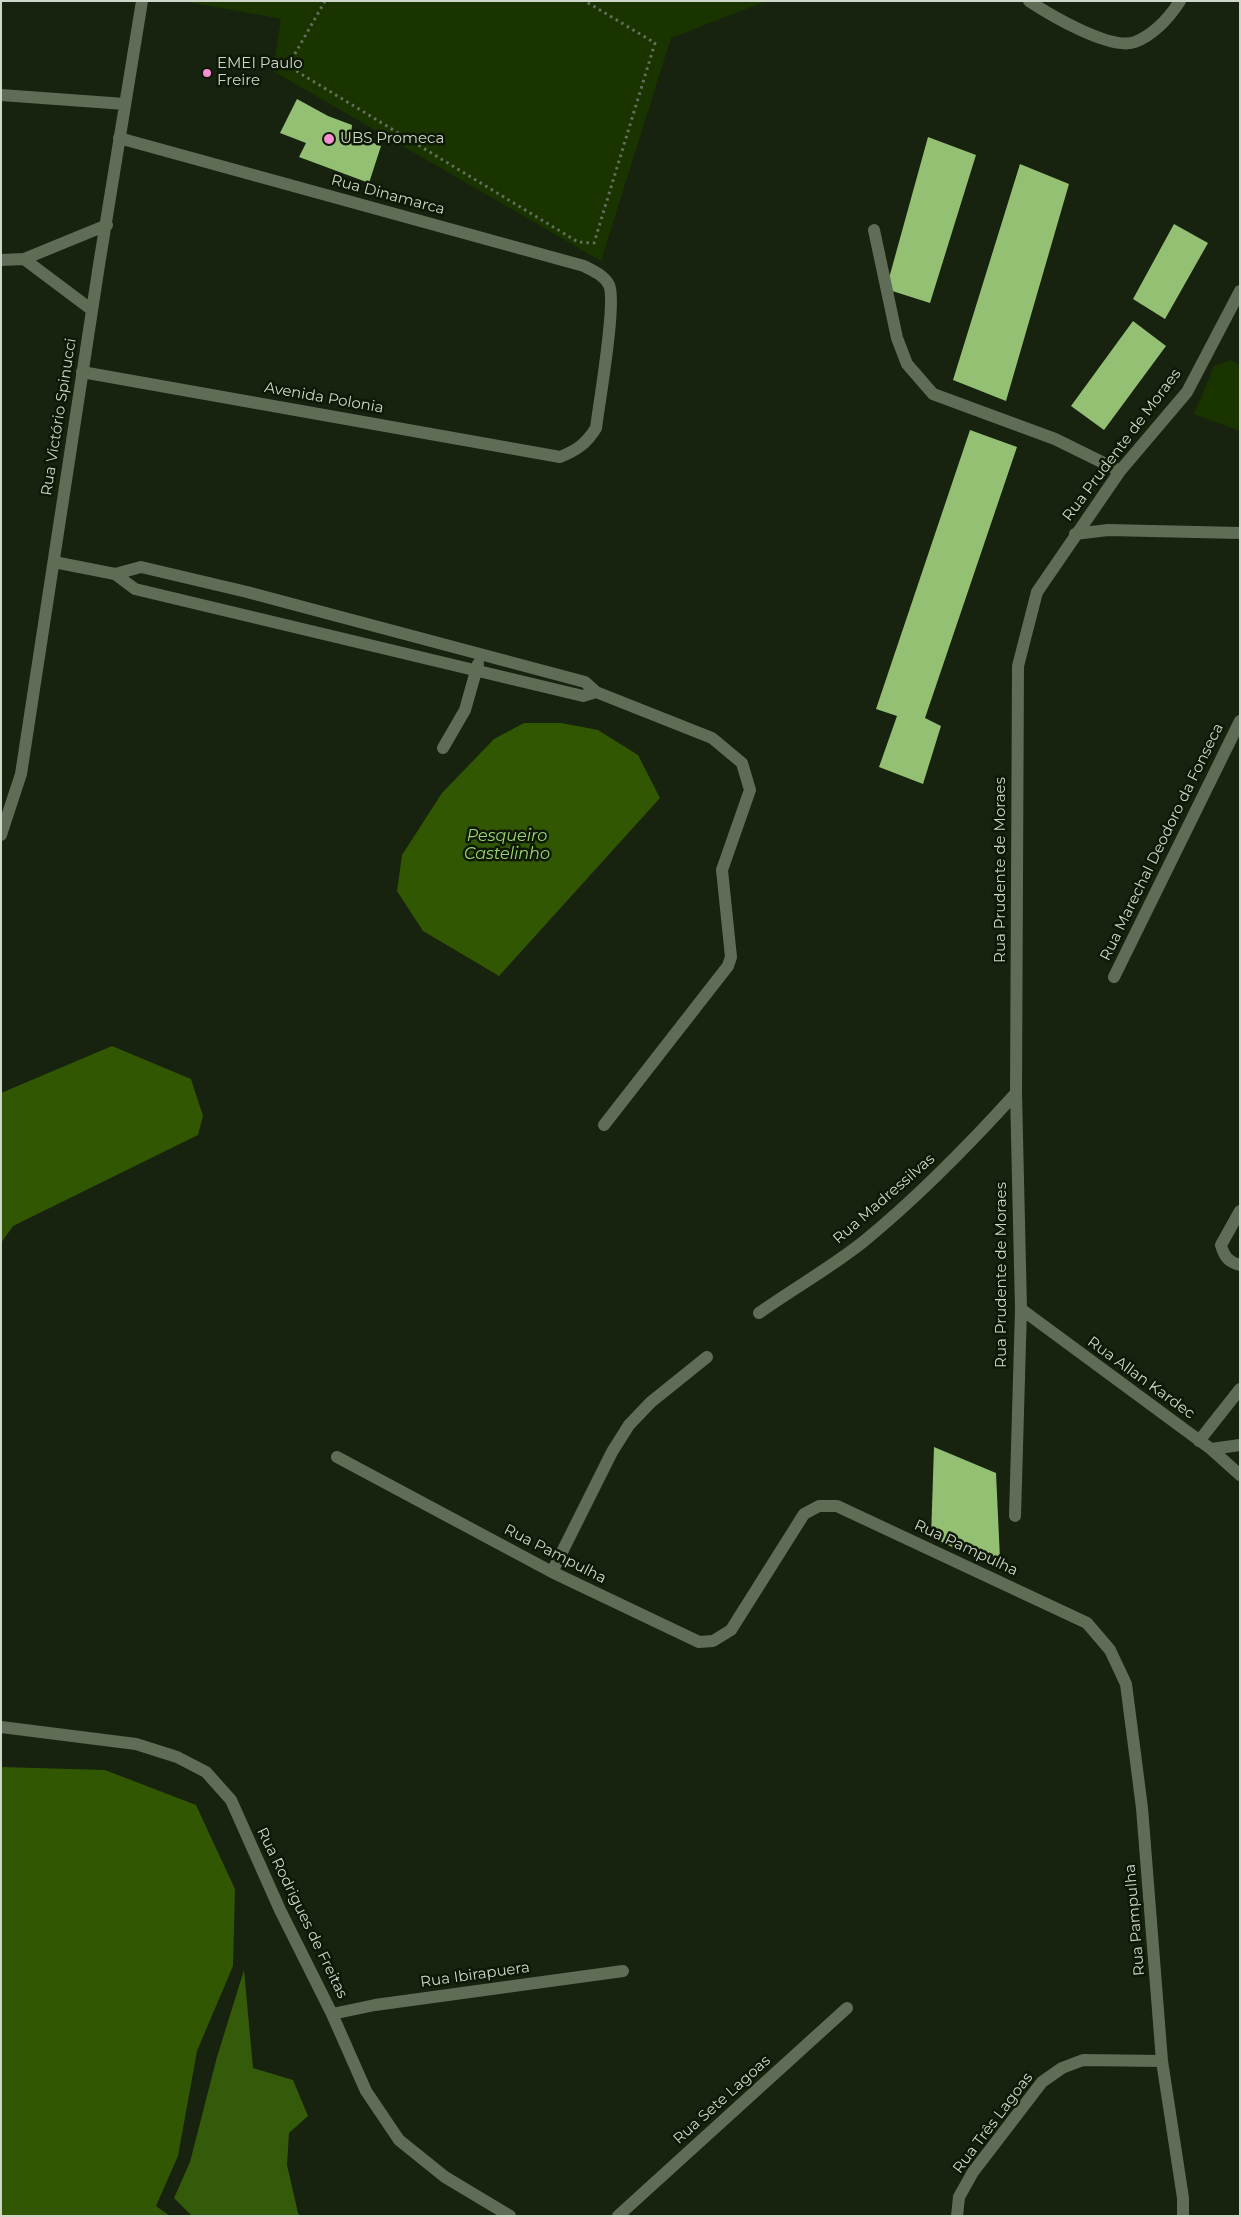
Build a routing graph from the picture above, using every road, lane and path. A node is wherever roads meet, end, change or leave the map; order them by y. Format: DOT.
graph roads {
  1 [pos="142,1"];
  2 [pos="325,1"];
  3 [pos="585,1"];
  4 [pos="1029,1"];
  5 [pos="1180,1"];
  6 [pos="1,95"];
  7 [pos="125,104"];
  8 [pos="119,138"];
  9 [pos="106,226"];
  10 [pos="874,230"];
  11 [pos="24,259"];
  12 [pos="1,260"];
  13 [pos="1240,291"];
  14 [pos="92,310"];
  15 [pos="82,372"];
  16 [pos="560,457"];
  17 [pos="1120,471"];
  18 [pos="1240,533"];
  19 [pos="1075,534"];
  20 [pos="54,562"];
  21 [pos="115,574"];
  22 [pos="247,592"];
  23 [pos="240,614"];
  24 [pos="357,621"];
  25 [pos="350,641"];
  26 [pos="479,654"];
  27 [pos="477,671"];
  28 [pos="596,692"];
  29 [pos="1240,721"];
  30 [pos="443,748"];
  31 [pos="1,835"];
  32 [pos="1114,977"];
  33 [pos="1016,1093"];
  34 [pos="604,1125"];
  35 [pos="1240,1211"];
  36 [pos="1235,1264"];
  37 [pos="1021,1309"];
  38 [pos="759,1313"];
  39 [pos="707,1356"];
  40 [pos="1240,1390"];
  41 [pos="1199,1441"];
  42 [pos="1240,1445"];
  43 [pos="1211,1449"];
  44 [pos="336,1457"];
  45 [pos="1240,1474"];
  46 [pos="1015,1516"];
  47 [pos="552,1572"];
  48 [pos="1,1727"];
  49 [pos="623,1971"];
  50 [pos="847,2008"];
  51 [pos="332,2014"];
  52 [pos="1162,2060"];
  53 [pos="510,2216"];
  54 [pos="618,2216"];
  55 [pos="957,2216"];
  56 [pos="1182,2216"];
  1 -- 7 [label="street, Rua Victório Spinucci"];
  2 -- 3 [label="path"];
  4 -- 5 [label="street"];
  6 -- 7 [label="street"];
  7 -- 8 [label="street, Rua Victório Spinucci"];
  8 -- 9 [label="street, Rua Victório Spinucci"];
  8 -- 16 [label="street, Rua Dinamarca"];
  9 -- 11 [label="street"];
  9 -- 14 [label="street, Rua Victório Spinucci"];
  10 -- 17 [label="street"];
  11 -- 12 [label="street"];
  11 -- 14 [label="street"];
  13 -- 17 [label="street, Rua Prudente de Moraes"];
  14 -- 15 [label="street, Rua Victório Spinucci"];
  15 -- 16 [label="street, Avenida Polonia"];
  15 -- 20 [label="street, Rua Victório Spinucci"];
  17 -- 19 [label="street, Rua Prudente de Moraes"];
  18 -- 19 [label="street"];
  19 -- 33 [label="street, Rua Prudente de Moraes"];
  20 -- 21 [label="street"];
  20 -- 31 [label="street, Rua Victório Spinucci"];
  21 -- 22 [label="street"];
  21 -- 23 [label="street"];
  22 -- 23 [label="street"];
  22 -- 24 [label="street"];
  23 -- 25 [label="street"];
  24 -- 25 [label="street"];
  24 -- 26 [label="street"];
  25 -- 27 [label="street"];
  26 -- 27 [label="street"];
  26 -- 28 [label="street"];
  27 -- 28 [label="street"];
  27 -- 30 [label="street"];
  28 -- 34 [label="street"];
  29 -- 32 [label="street, Rua Marechal Deodoro da Fonseca"];
  33 -- 37 [label="street, Rua Prudente de Moraes"];
  33 -- 38 [label="street, Rua Madressilvas"];
  35 -- 36 [label="street"];
  37 -- 41 [label="street, Rua Allan Kardec"];
  37 -- 46 [label="street, Rua Prudente de Moraes"];
  39 -- 47 [label="street"];
  40 -- 41 [label="street"];
  41 -- 43 [label="street, Rua Allan Kardec"];
  42 -- 43 [label="street"];
  43 -- 45 [label="street, Rua Allan Kardec"];
  44 -- 47 [label="street, Rua Pampulha"];
  47 -- 52 [label="street, Rua Pampulha"];
  48 -- 51 [label="street, Rua Rodrigues de Freitas"];
  49 -- 51 [label="street, Rua Ibirapuera"];
  50 -- 54 [label="street, Rua Sete Lagoas"];
  51 -- 53 [label="street, Rua Rodrigues de Freitas"];
  52 -- 55 [label="street, Rua Três Lagoas"];
  52 -- 56 [label="street, Rua Pampulha"];
}
